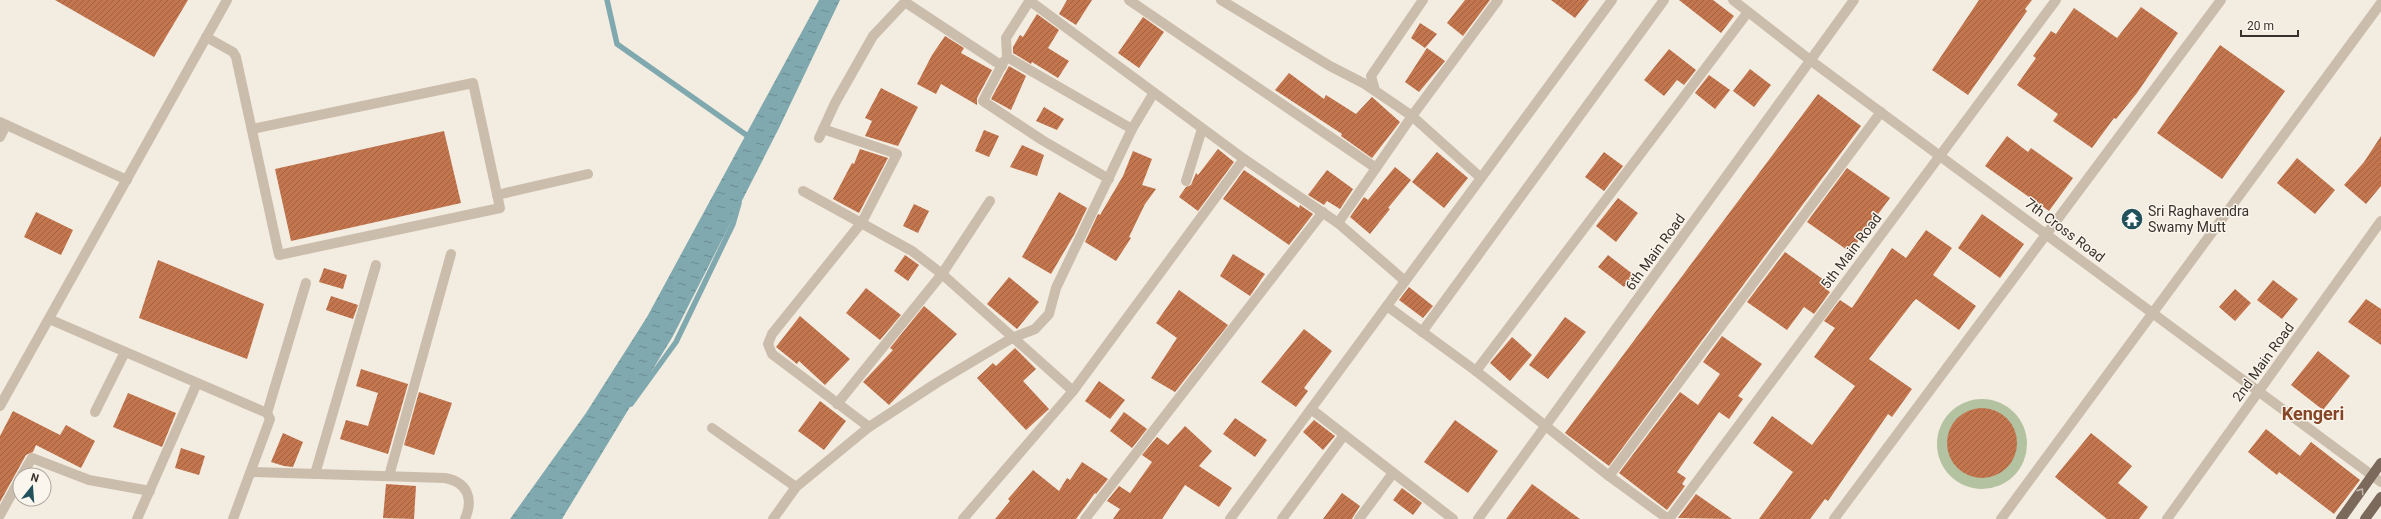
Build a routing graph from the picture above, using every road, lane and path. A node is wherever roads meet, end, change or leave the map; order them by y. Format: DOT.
graph roads {
  1 [pos="227,0"];
  2 [pos="1129,0"];
  3 [pos="1221,0"];
  4 [pos="1423,0"];
  5 [pos="1498,0"];
  6 [pos="1612,0"];
  7 [pos="1664,0"];
  8 [pos="1733,0"];
  9 [pos="1854,0"];
  10 [pos="2056,0"];
  11 [pos="2221,0"];
  12 [pos="1030,1"];
  13 [pos="2381,3"];
  14 [pos="1748,12"];
  15 [pos="206,37"];
  16 [pos="1810,60"];
  17 [pos="1004,61"];
  18 [pos="1375,90"];
  19 [pos="1153,94"];
  20 [pos="1881,112"];
  21 [pos="1412,116"];
  22 [pos="3,124"];
  23 [pos="823,128"];
  24 [pos="252,129"];
  25 [pos="1132,129"];
  26 [pos="1202,129"];
  27 [pos="0,136"];
  28 [pos="819,138"];
  29 [pos="1940,155"];
  30 [pos="1244,160"];
  31 [pos="1376,168"];
  32 [pos="588,174"];
  33 [pos="1481,178"];
  34 [pos="1110,179"];
  35 [pos="127,180"];
  36 [pos="1186,181"];
  37 [pos="803,191"];
  38 [pos="497,195"];
  39 [pos="990,201"];
  40 [pos="1323,212"];
  41 [pos="2381,221"];
  42 [pos="862,222"];
  43 [pos="1338,223"];
  44 [pos="2046,234"];
  45 [pos="451,254"];
  46 [pos="376,265"];
  47 [pos="942,274"];
  48 [pos="1405,281"];
  49 [pos="306,283"];
  50 [pos="1387,306"];
  51 [pos="2152,313"];
  52 [pos="49,319"];
  53 [pos="1422,332"];
  54 [pos="1012,338"];
  55 [pos="125,352"];
  56 [pos="1476,371"];
  57 [pos="197,383"];
  58 [pos="1073,391"];
  59 [pos="2258,392"];
  60 [pos="836,404"];
  61 [pos="0,406"];
  62 [pos="1311,409"];
  63 [pos="95,412"];
  64 [pos="267,413"];
  65 [pos="869,427"];
  66 [pos="1547,427"];
  67 [pos="712,428"];
  68 [pos="1344,436"];
  69 [pos="2381,462"];
  70 [pos="27,467"];
  71 [pos="252,472"];
  72 [pos="1393,473"];
  73 [pos="315,474"];
  74 [pos="2372,475"];
  75 [pos="389,476"];
  76 [pos="1609,476"];
  77 [pos="2381,482"];
  78 [pos="796,487"];
  79 [pos="150,491"];
  80 [pos="12,493"];
  81 [pos="2381,497"];
  82 [pos="0,515"];
  83 [pos="138,519"];
  84 [pos="233,519"];
  85 [pos="465,519"];
  86 [pos="773,519"];
  87 [pos="963,519"];
  88 [pos="1085,519"];
  89 [pos="1230,519"];
  90 [pos="1282,519"];
  91 [pos="1359,519"];
  92 [pos="1453,519"];
  93 [pos="1478,519"];
  94 [pos="1669,519"];
  95 [pos="1834,519"];
  96 [pos="2001,519"];
  97 [pos="2168,519"];
  98 [pos="2340,519"];
  99 [pos="2365,519"];
  1 -- 15 [label="street"];
  2 -- 31 [label="street"];
  3 -- 18 [label="street"];
  4 -- 18 [label="street"];
  5 -- 21 [label="street"];
  6 -- 33 [label="street"];
  7 -- 53 [label="street"];
  8 -- 14 [label="street, 7th Cross Road"];
  9 -- 16 [label="street, 6th Main Road"];
  10 -- 29 [label="street, 5th Main Road"];
  11 -- 44 [label="street"];
  12 -- 17 [label="street"];
  12 -- 19 [label="street"];
  13 -- 51 [label="street"];
  14 -- 16 [label="street, 7th Cross Road"];
  14 -- 56 [label="street"];
  15 -- 24 [label="street"];
  15 -- 35 [label="street"];
  16 -- 20 [label="street, 7th Cross Road"];
  16 -- 66 [label="street, 6th Main Road"];
  17 -- 23 [label="street"];
  17 -- 25 [label="street"];
  17 -- 34 [label="street"];
  18 -- 21 [label="street"];
  19 -- 25 [label="street"];
  19 -- 26 [label="street"];
  20 -- 29 [label="street, 7th Cross Road"];
  20 -- 76 [label="street"];
  21 -- 31 [label="street"];
  21 -- 33 [label="street"];
  22 -- 27 [label="street"];
  22 -- 35 [label="street"];
  23 -- 28 [label="street"];
  23 -- 42 [label="street"];
  24 -- 38 [label="street"];
  24 -- 38 [label="street"];
  25 -- 34 [label="street"];
  26 -- 30 [label="street"];
  26 -- 36 [label="street"];
  29 -- 44 [label="street, 7th Cross Road"];
  29 -- 94 [label="street, 5th Main Road"];
  30 -- 40 [label="street"];
  30 -- 58 [label="street"];
  31 -- 43 [label="street"];
  32 -- 38 [label="street"];
  33 -- 48 [label="street"];
  34 -- 54 [label="street"];
  35 -- 52 [label="street"];
  37 -- 42 [label="street"];
  39 -- 47 [label="street"];
  40 -- 43 [label="street"];
  40 -- 88 [label="street"];
  41 -- 59 [label="street, 2nd Main Road"];
  42 -- 47 [label="street"];
  42 -- 60 [label="street"];
  43 -- 48 [label="street"];
  44 -- 51 [label="street, 7th Cross Road"];
  44 -- 95 [label="street"];
  45 -- 75 [label="street"];
  46 -- 73 [label="street"];
  47 -- 54 [label="street"];
  47 -- 60 [label="street"];
  48 -- 50 [label="street"];
  49 -- 64 [label="street"];
  50 -- 53 [label="street"];
  50 -- 62 [label="street"];
  51 -- 59 [label="street, 7th Cross Road"];
  51 -- 96 [label="street"];
  52 -- 55 [label="street"];
  52 -- 61 [label="street"];
  53 -- 56 [label="street"];
  54 -- 58 [label="street"];
  54 -- 65 [label="street"];
  55 -- 57 [label="street"];
  55 -- 63 [label="street"];
  56 -- 66 [label="street"];
  57 -- 64 [label="street"];
  57 -- 79 [label="street"];
  58 -- 87 [label="street"];
  59 -- 74 [label="street, 7th Cross Road"];
  59 -- 97 [label="street, 2nd Main Road"];
  60 -- 65 [label="street"];
  62 -- 68 [label="street"];
  62 -- 89 [label="street"];
  64 -- 71 [label="street"];
  65 -- 78 [label="street"];
  66 -- 76 [label="street"];
  66 -- 93 [label="street, 6th Main Road"];
  67 -- 78 [label="street"];
  68 -- 72 [label="street"];
  68 -- 90 [label="street"];
  69 -- 74 [label="main road"];
  70 -- 79 [label="street"];
  71 -- 73 [label="street"];
  71 -- 84 [label="street"];
  72 -- 91 [label="street"];
  72 -- 92 [label="street"];
  73 -- 75 [label="street"];
  74 -- 77 [label="street, 7th Cross Road"];
  98 -- 74 [label="main road, one-way"];
  75 -- 85 [label="street"];
  76 -- 94 [label="street"];
  78 -- 86 [label="street"];
  79 -- 83 [label="street"];
  80 -- 82 [label="street"];
  81 -- 99 [label="main road"];
}
